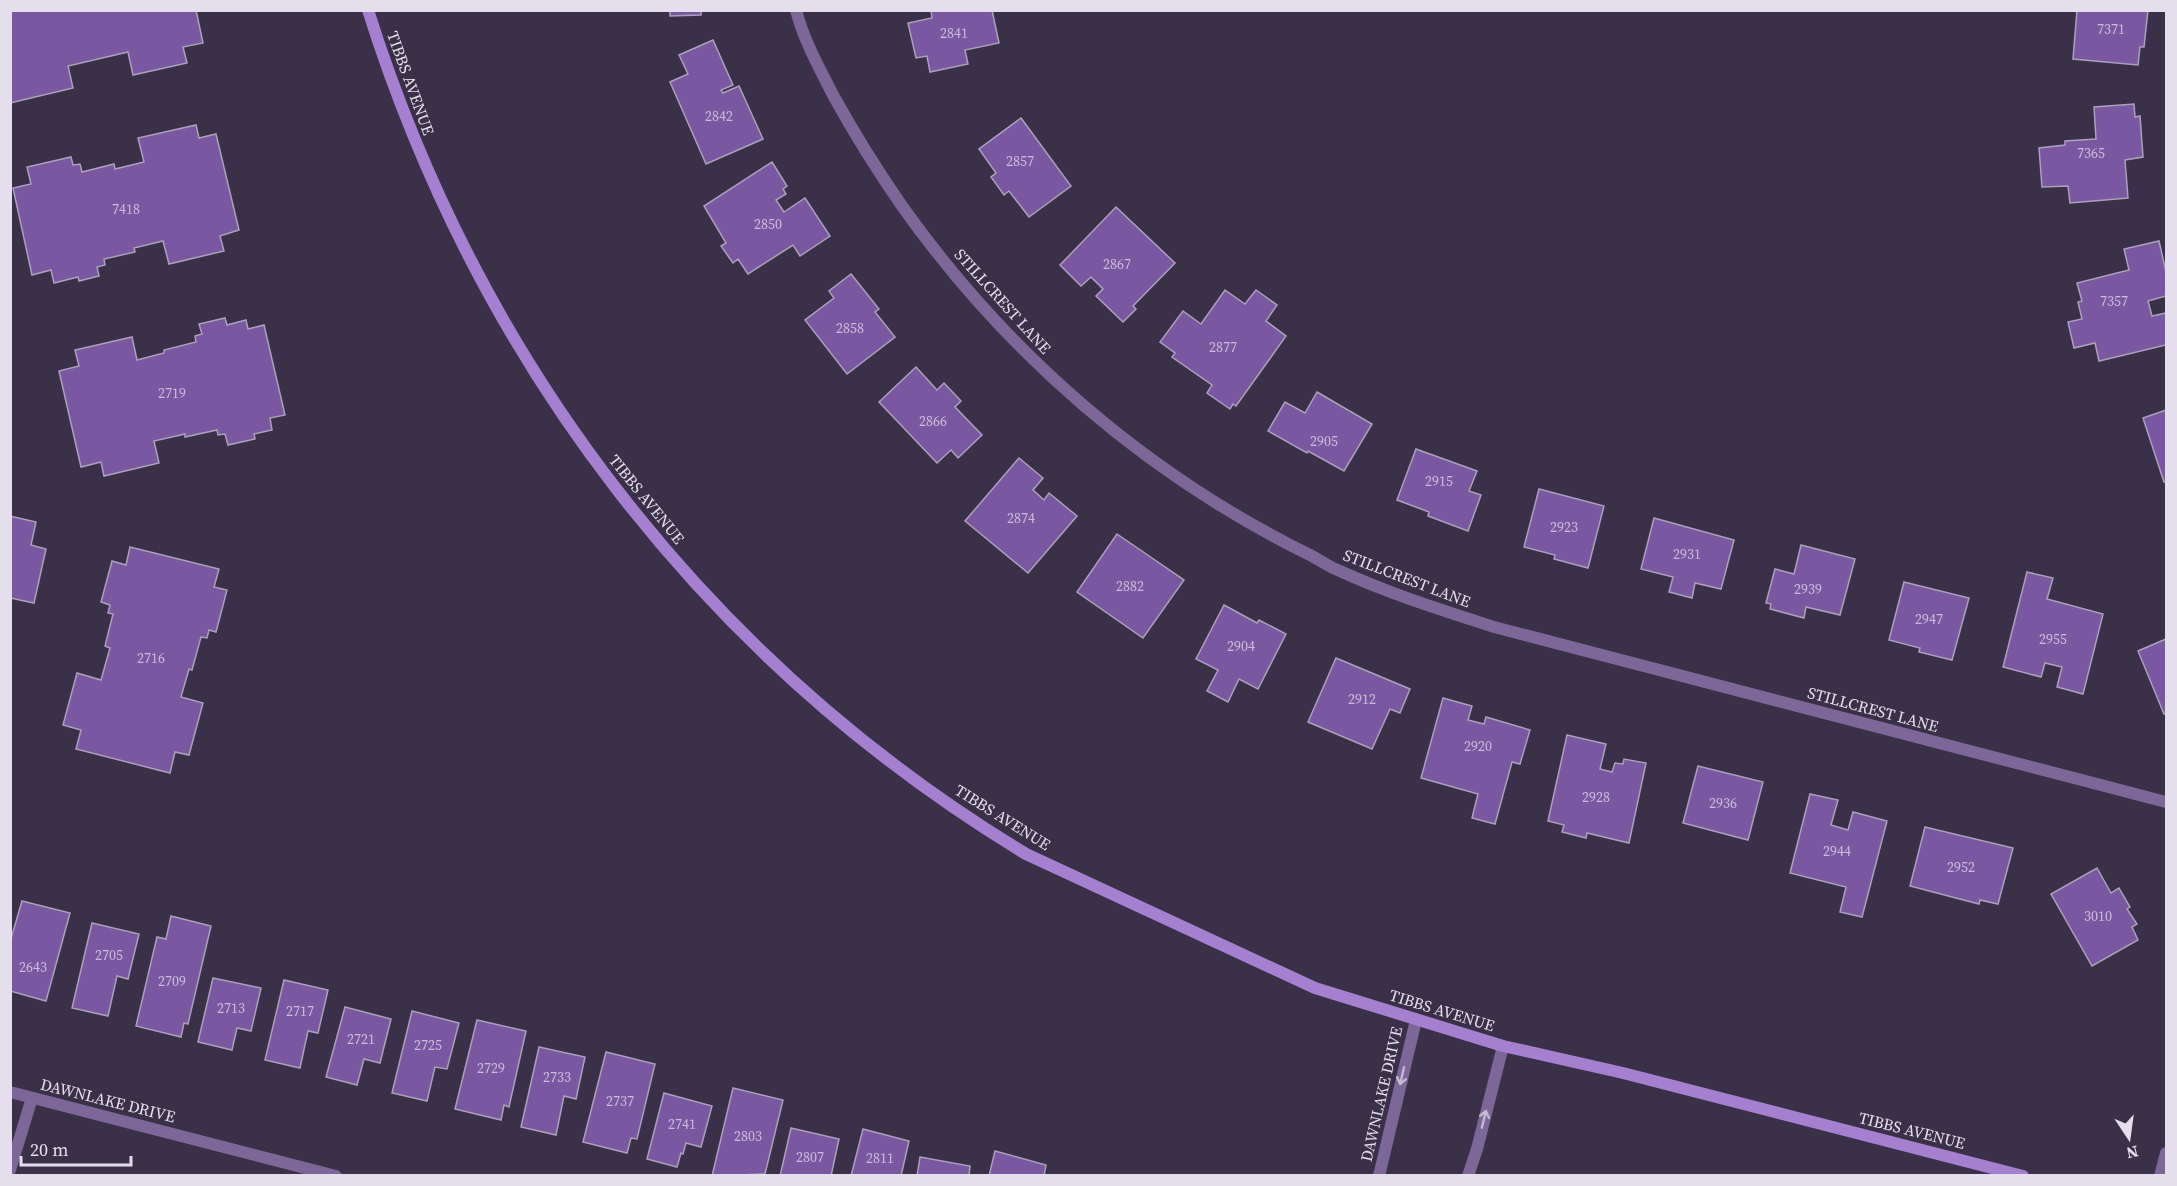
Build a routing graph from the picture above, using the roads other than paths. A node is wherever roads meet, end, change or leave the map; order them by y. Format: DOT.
graph roads {
  1 [pos="368,10"];
  2 [pos="796,10"];
  3 [pos="2166,802"];
  4 [pos="1416,1020"];
  5 [pos="1503,1046"];
  6 [pos="10,1092"];
  7 [pos="32,1098"];
  8 [pos="2166,1153"];
  9 [pos="10,1170"];
  10 [pos="336,1176"];
  11 [pos="1379,1176"];
  12 [pos="1468,1176"];
  13 [pos="2023,1176"];
  14 [pos="2160,1176"];
  1 -- 4 [label="street, TIBBS AVENUE"];
  2 -- 3 [label="street, STILLCREST LANE"];
  4 -- 5 [label="street, TIBBS AVENUE"];
  4 -- 11 [label="street, DAWNLAKE DRIVE, one-way"];
  12 -- 5 [label="street, one-way"];
  5 -- 13 [label="street, TIBBS AVENUE"];
  6 -- 7 [label="street, DAWNLAKE DRIVE"];
  7 -- 9 [label="street"];
  7 -- 10 [label="street, DAWNLAKE DRIVE"];
  8 -- 14 [label="street"];
}
